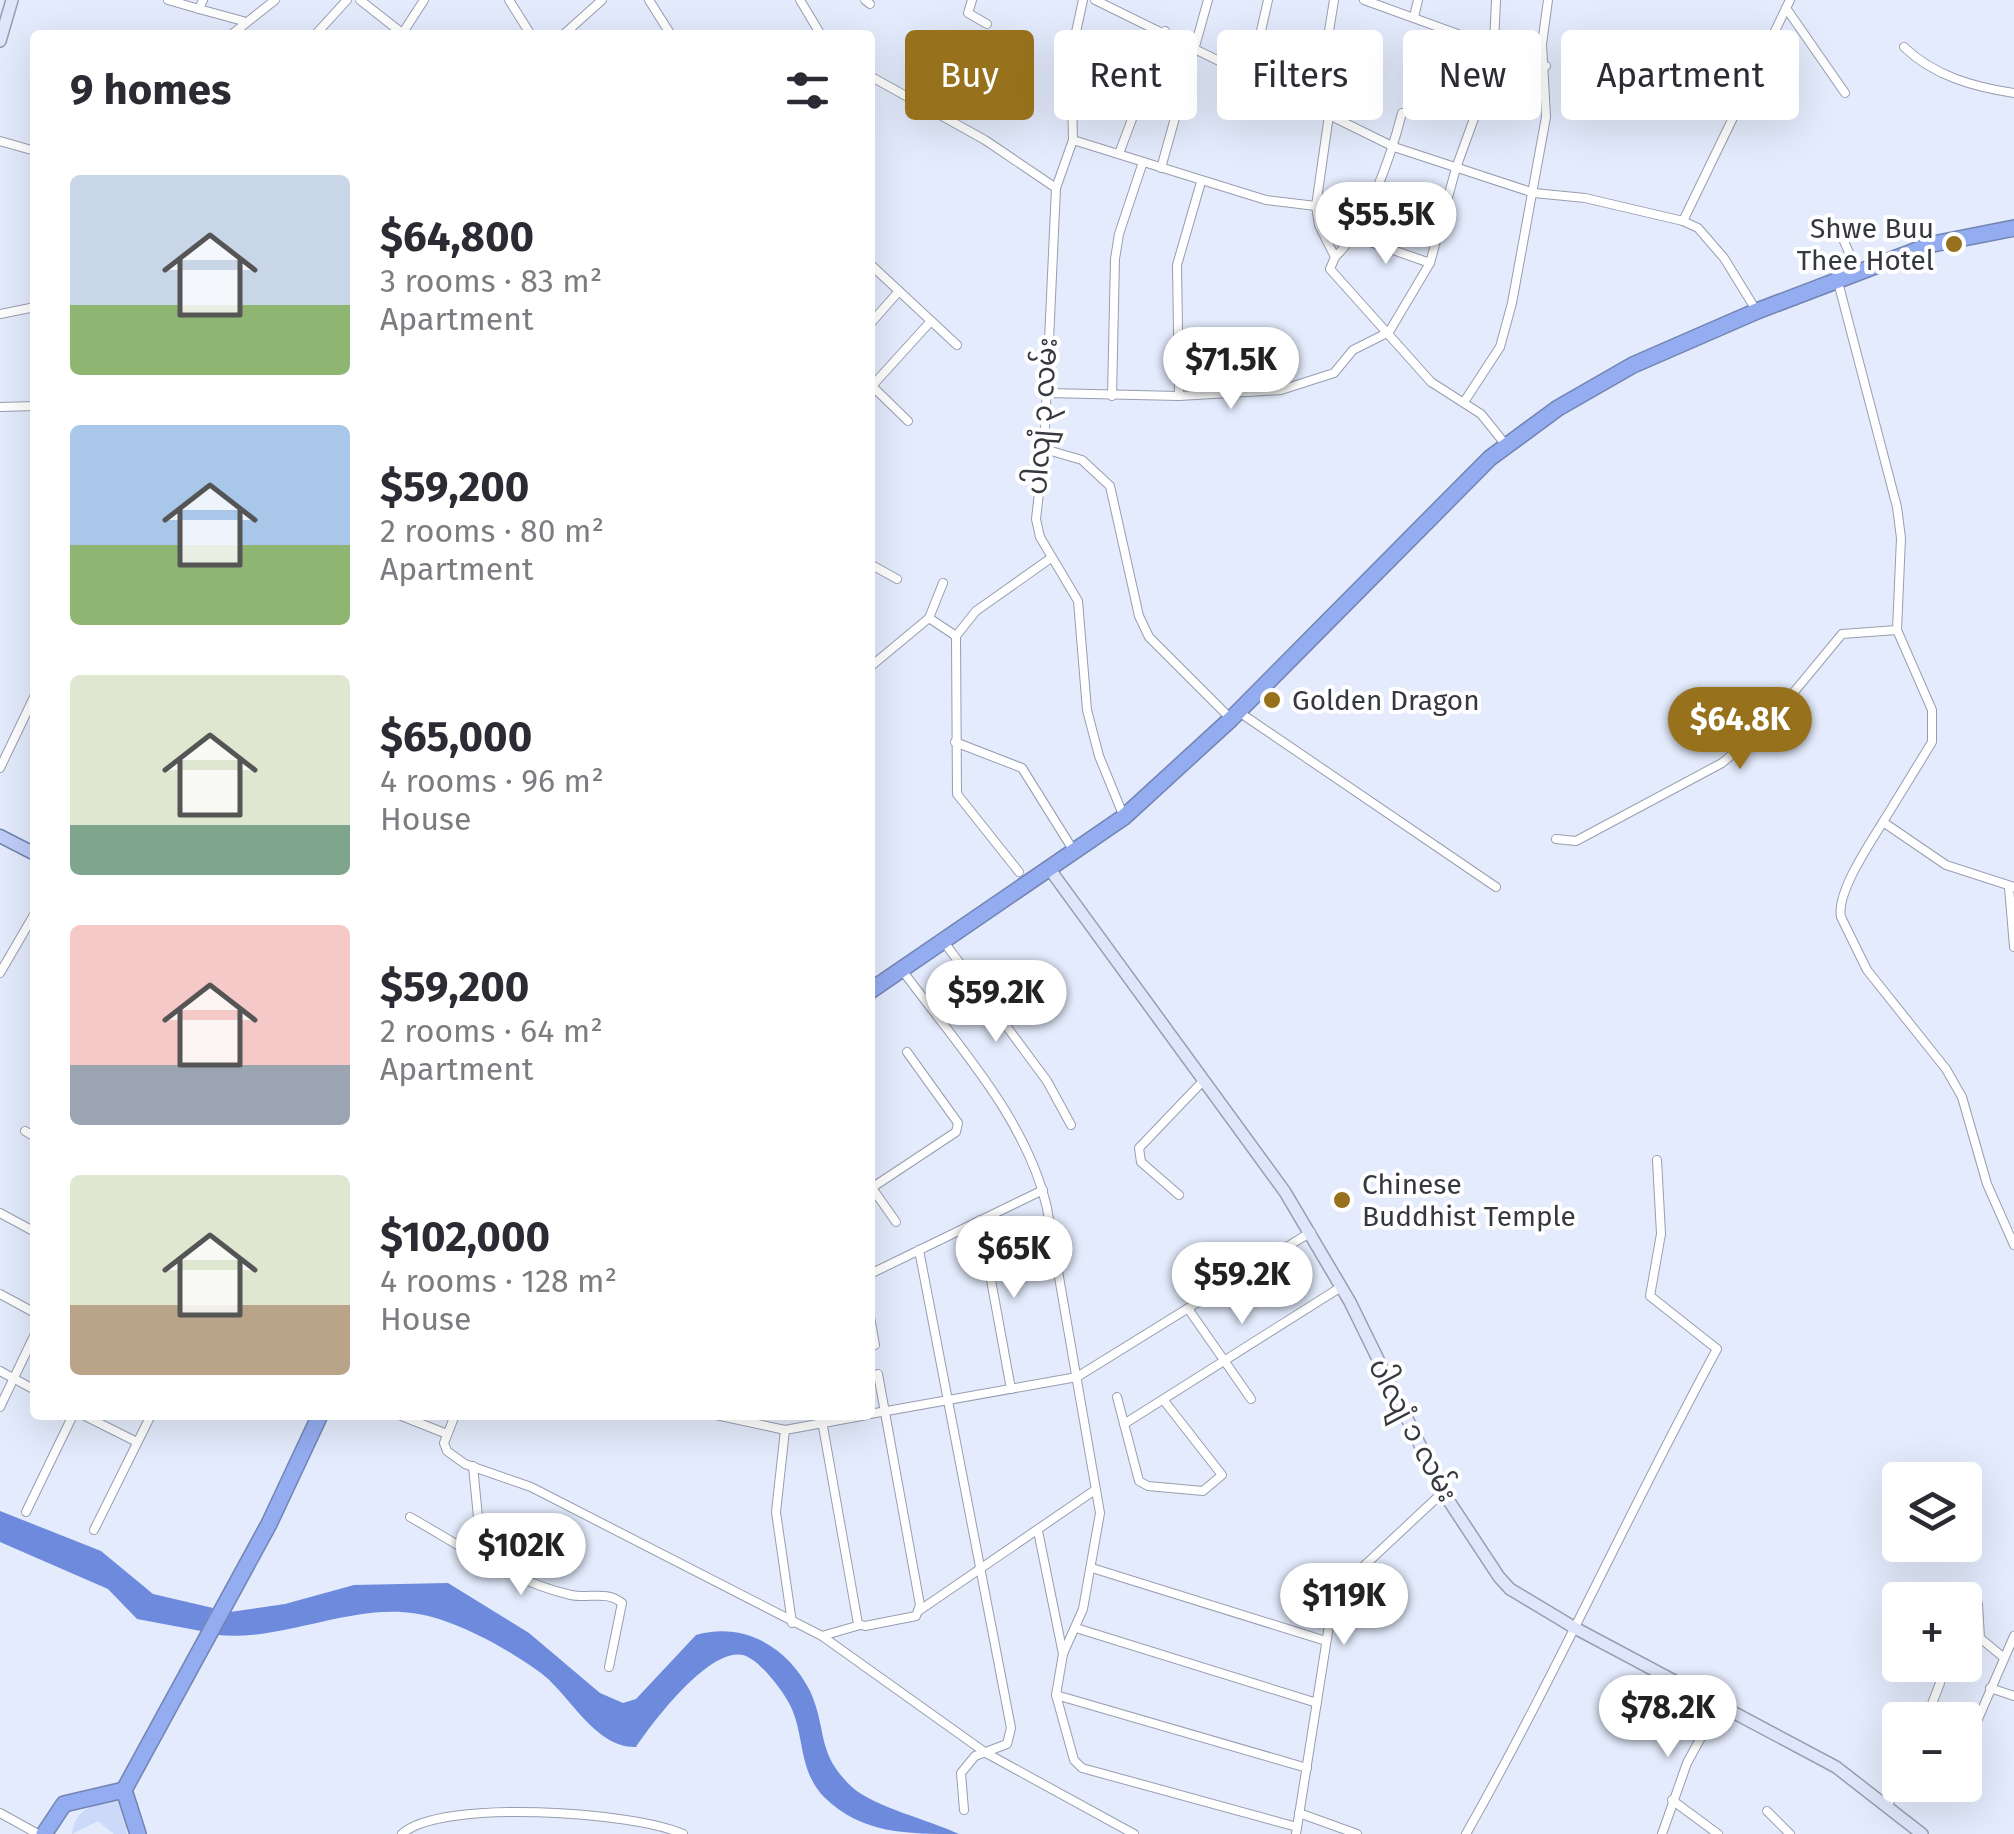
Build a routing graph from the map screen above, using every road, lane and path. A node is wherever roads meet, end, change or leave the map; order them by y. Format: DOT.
graph roads {
  1 [pos="168,0"];
  2 [pos="275,0"];
  3 [pos="347,0"];
  4 [pos="360,0"];
  5 [pos="424,0"];
  6 [pos="509,0"];
  7 [pos="602,0"];
  8 [pos="649,0"];
  9 [pos="800,0"];
  10 [pos="972,0"];
  11 [pos="1083,0"];
  12 [pos="1095,0"];
  13 [pos="1208,0"];
  14 [pos="1268,0"];
  15 [pos="1334,0"];
  16 [pos="1364,0"];
  17 [pos="1418,0"];
  18 [pos="1496,0"];
  19 [pos="1548,0"];
  20 [pos="9,2"];
  21 [pos="201,4"];
  22 [pos="1388,4"];
  23 [pos="1788,4"];
  24 [pos="1414,17"];
  25 [pos="243,21"];
  26 [pos="987,24"];
  27 [pos="235,30"];
  28 [pos="320,30"];
  29 [pos="397,30"];
  30 [pos="405,30"];
  31 [pos="528,30"];
  32 [pos="569,30"];
  33 [pos="667,30"];
  34 [pos="818,30"];
  35 [pos="1162,30"];
  36 [pos="1261,30"];
  37 [pos="1329,30"];
  38 [pos="1453,30"];
  39 [pos="1495,30"];
  40 [pos="0,41"];
  41 [pos="1904,47"];
  42 [pos="1198,49"];
  43 [pos="1217,58"];
  44 [pos="1541,64"];
  45 [pos="1546,66"];
  46 [pos="875,79"];
  47 [pos="1845,93"];
  48 [pos="2014,94"];
  49 [pos="1402,113"];
  50 [pos="1131,120"];
  51 [pos="1327,120"];
  52 [pos="1338,120"];
  53 [pos="1473,120"];
  54 [pos="1072,140"];
  55 [pos="0,141"];
  56 [pos="1394,147"];
  57 [pos="30,150"];
  58 [pos="1120,151"];
  59 [pos="1144,162"];
  60 [pos="1161,168"];
  61 [pos="1456,168"];
  62 [pos="1201,182"];
  63 [pos="1056,188"];
  64 [pos="1534,193"];
  65 [pos="1316,206"];
  66 [pos="1683,220"];
  67 [pos="1818,222"];
  68 [pos="2014,228"];
  69 [pos="1353,236"];
  70 [pos="1334,257"];
  71 [pos="1430,263"];
  72 [pos="875,269"];
  73 [pos="1858,274"];
  74 [pos="1838,282"];
  75 [pos="900,292"];
  76 [pos="30,308"];
  77 [pos="1757,311"];
  78 [pos="0,314"];
  79 [pos="875,319"];
  80 [pos="931,321"];
  81 [pos="1389,332"];
  82 [pos="957,344"];
  83 [pos="875,381"];
  84 [pos="875,389"];
  85 [pos="1047,393"];
  86 [pos="1112,396"];
  87 [pos="1180,396"];
  88 [pos="1464,402"];
  89 [pos="30,406"];
  90 [pos="0,407"];
  91 [pos="908,421"];
  92 [pos="1506,445"];
  93 [pos="1044,449"];
  94 [pos="1051,558"];
  95 [pos="875,567"];
  96 [pos="897,579"];
  97 [pos="942,583"];
  98 [pos="929,618"];
  99 [pos="1897,630"];
  100 [pos="956,636"];
  101 [pos="875,663"];
  102 [pos="30,705"];
  103 [pos="1235,716"];
  104 [pos="955,742"];
  105 [pos="0,768"];
  106 [pos="1124,817"];
  107 [pos="1883,822"];
  108 [pos="0,836"];
  109 [pos="1556,839"];
  110 [pos="30,851"];
  111 [pos="1076,853"];
  112 [pos="1051,871"];
  113 [pos="1018,872"];
  114 [pos="1496,887"];
  115 [pos="2012,887"];
  116 [pos="30,921"];
  117 [pos="944,942"];
  118 [pos="2014,947"];
  119 [pos="902,970"];
  120 [pos="0,972"];
  121 [pos="875,988"];
  122 [pos="907,1052"];
  123 [pos="1204,1080"];
  124 [pos="1071,1126"];
  125 [pos="25,1131"];
  126 [pos="30,1134"];
  127 [pos="1657,1160"];
  128 [pos="875,1184"];
  129 [pos="1043,1190"];
  130 [pos="875,1193"];
  131 [pos="1180,1195"];
  132 [pos="0,1213"];
  133 [pos="980,1220"];
  134 [pos="896,1222"];
  135 [pos="30,1229"];
  136 [pos="1310,1232"];
  137 [pos="2014,1244"];
  138 [pos="918,1250"];
  139 [pos="875,1272"];
  140 [pos="1341,1287"];
  141 [pos="0,1294"];
  142 [pos="30,1310"];
  143 [pos="1188,1310"];
  144 [pos="30,1345"];
  145 [pos="1224,1363"];
  146 [pos="0,1371"];
  147 [pos="878,1374"];
  148 [pos="1077,1377"];
  149 [pos="14,1379"];
  150 [pos="30,1387"];
  151 [pos="1011,1389"];
  152 [pos="1117,1397"];
  153 [pos="1250,1399"];
  154 [pos="947,1400"];
  155 [pos="1165,1402"];
  156 [pos="0,1407"];
  157 [pos="884,1411"];
  158 [pos="875,1413"];
  159 [pos="72,1420"];
  160 [pos="93,1420"];
  161 [pos="148,1420"];
  162 [pos="318,1420"];
  163 [pos="409,1420"];
  164 [pos="453,1420"];
  165 [pos="739,1420"];
  166 [pos="822,1420"];
  167 [pos="1124,1424"];
  168 [pos="785,1430"];
  169 [pos="447,1434"];
  170 [pos="137,1442"];
  171 [pos="474,1466"];
  172 [pos="1095,1490"];
  173 [pos="1444,1492"];
  174 [pos="26,1512"];
  175 [pos="410,1517"];
  176 [pos="94,1530"];
  177 [pos="1038,1531"];
  178 [pos="482,1558"];
  179 [pos="978,1567"];
  180 [pos="1092,1568"];
  181 [pos="920,1610"];
  182 [pos="792,1624"];
  183 [pos="860,1625"];
  184 [pos="1076,1628"];
  185 [pos="1575,1628"];
  186 [pos="822,1636"];
  187 [pos="2014,1636"];
  188 [pos="1326,1640"];
  189 [pos="1982,1642"];
  190 [pos="1063,1654"];
  191 [pos="2003,1657"];
  192 [pos="609,1667"];
  193 [pos="1940,1683"];
  194 [pos="1990,1688"];
  195 [pos="1056,1695"];
  196 [pos="2014,1696"];
  197 [pos="1933,1702"];
  198 [pos="1317,1704"];
  199 [pos="1720,1704"];
  200 [pos="1982,1708"];
  201 [pos="986,1753"];
  202 [pos="1307,1768"];
  203 [pos="124,1790"];
  204 [pos="1672,1800"];
  205 [pos="1889,1802"];
  206 [pos="1887,1805"];
  207 [pos="964,1810"];
  208 [pos="1767,1811"];
  209 [pos="0,1813"];
  210 [pos="1299,1814"];
  211 [pos="1296,1831"];
  212 [pos="1914,1832"];
  213 [pos="41,1834"];
  214 [pos="138,1834"];
  215 [pos="402,1834"];
  216 [pos="683,1834"];
  217 [pos="1134,1834"];
  218 [pos="1358,1834"];
  219 [pos="1466,1834"];
  220 [pos="1662,1834"];
  221 [pos="1718,1834"];
  222 [pos="1790,1834"];
  1 -- 21 [label="street"];
  2 -- 25 [label="street"];
  3 -- 28 [label="street"];
  4 -- 29 [label="street"];
  5 -- 30 [label="street"];
  6 -- 31 [label="street"];
  7 -- 32 [label="street"];
  8 -- 33 [label="street"];
  9 -- 34 [label="street"];
  10 -- 26 [label="street"];
  11 -- 54 [label="street, ပါလျံ ၃ လမ်း"];
  12 -- 35 [label="street"];
  13 -- 42 [label="street"];
  14 -- 36 [label="street"];
  15 -- 37 [label="street"];
  16 -- 22 [label="street"];
  17 -- 24 [label="street"];
  18 -- 39 [label="street"];
  19 -- 45 [label="street"];
  20 -- 40 [label="street"];
  21 -- 25 [label="street"];
  22 -- 24 [label="street"];
  23 -- 47 [label="street"];
  23 -- 66 [label="street"];
  24 -- 38 [label="street"];
  25 -- 27 [label="street"];
  41 -- 48 [label="street"];
  42 -- 43 [label="street"];
  42 -- 60 [label="street"];
  44 -- 45 [label="street"];
  45 -- 64 [label="street"];
  46 -- 63 [label="street"];
  49 -- 56 [label="street"];
  50 -- 58 [label="street"];
  51 -- 65 [label="street"];
  52 -- 56 [label="street"];
  53 -- 61 [label="street"];
  54 -- 58 [label="street"];
  54 -- 63 [label="street, ပါလျံ ၃ လမ်း"];
  55 -- 57 [label="street"];
  56 -- 61 [label="street"];
  56 -- 69 [label="street"];
  58 -- 59 [label="street"];
  59 -- 60 [label="street"];
  59 -- 86 [label="street"];
  60 -- 62 [label="street"];
  61 -- 64 [label="street"];
  61 -- 71 [label="street"];
  62 -- 65 [label="street"];
  62 -- 87 [label="street"];
  63 -- 85 [label="street, ပါလျံ ၃ လမ်း"];
  64 -- 66 [label="street"];
  64 -- 88 [label="street"];
  65 -- 70 [label="street"];
  66 -- 77 [label="street"];
  67 -- 73 [label="street"];
  68 -- 73 [label="highway"];
  69 -- 70 [label="street"];
  69 -- 71 [label="street"];
  70 -- 81 [label="street"];
  71 -- 81 [label="street"];
  72 -- 75 [label="street"];
  73 -- 74 [label="highway"];
  74 -- 77 [label="highway"];
  74 -- 99 [label="street"];
  75 -- 79 [label="street"];
  75 -- 80 [label="street"];
  76 -- 78 [label="street"];
  77 -- 92 [label="highway"];
  80 -- 82 [label="street"];
  80 -- 83 [label="street"];
  81 -- 87 [label="street"];
  81 -- 88 [label="street"];
  84 -- 91 [label="street"];
  85 -- 86 [label="street"];
  85 -- 93 [label="street, ပါလျံ ၃ လမ်း"];
  86 -- 87 [label="street"];
  88 -- 92 [label="street"];
  89 -- 90 [label="street"];
  92 -- 103 [label="highway"];
  93 -- 94 [label="street, ပါလျံ ၃ လမ်း"];
  93 -- 103 [label="street"];
  94 -- 100 [label="street"];
  94 -- 106 [label="street, ပါလျံ ၃ လမ်း"];
  95 -- 96 [label="street"];
  97 -- 98 [label="street"];
  98 -- 100 [label="street"];
  98 -- 101 [label="street"];
  99 -- 107 [label="street"];
  99 -- 109 [label="street"];
  100 -- 104 [label="street"];
  102 -- 105 [label="street"];
  103 -- 106 [label="highway"];
  103 -- 114 [label="street"];
  104 -- 111 [label="street"];
  104 -- 113 [label="street"];
  106 -- 111 [label="highway"];
  107 -- 115 [label="street"];
  107 -- 137 [label="street"];
  108 -- 110 [label="main road"];
  111 -- 112 [label="highway"];
  112 -- 117 [label="highway"];
  112 -- 123 [label="street, ပါလျံ ၁ လမ်း"];
  115 -- 118 [label="street"];
  116 -- 120 [label="street"];
  117 -- 119 [label="highway"];
  117 -- 124 [label="street"];
  119 -- 121 [label="highway"];
  119 -- 129 [label="street"];
  122 -- 128 [label="street"];
  123 -- 131 [label="street"];
  123 -- 136 [label="street, ပါလျံ ၁ လမ်း"];
  125 -- 126 [label="street"];
  127 -- 185 [label="street"];
  129 -- 133 [label="street"];
  129 -- 148 [label="street"];
  130 -- 134 [label="street"];
  132 -- 135 [label="street"];
  133 -- 138 [label="street"];
  133 -- 151 [label="street"];
  136 -- 140 [label="street, ပါလျံ ၁ လမ်း"];
  136 -- 143 [label="street"];
  138 -- 139 [label="street"];
  138 -- 154 [label="street"];
  140 -- 145 [label="street"];
  140 -- 173 [label="street, ပါလျံ ၁ လမ်း"];
  141 -- 142 [label="street"];
  143 -- 145 [label="street"];
  143 -- 148 [label="street"];
  144 -- 149 [label="street"];
  145 -- 153 [label="street"];
  145 -- 155 [label="street"];
  146 -- 149 [label="street"];
  147 -- 157 [label="street"];
  148 -- 151 [label="street"];
  148 -- 172 [label="street"];
  149 -- 150 [label="street"];
  149 -- 156 [label="street"];
  151 -- 154 [label="street"];
  152 -- 167 [label="street"];
  154 -- 157 [label="street"];
  154 -- 179 [label="street"];
  155 -- 167 [label="street"];
  155 -- 167 [label="street"];
  157 -- 158 [label="street"];
  157 -- 181 [label="street"];
  159 -- 174 [label="street"];
  160 -- 170 [label="street"];
  161 -- 170 [label="street"];
  162 -- 203 [label="highway"];
  163 -- 169 [label="street"];
  164 -- 169 [label="street"];
  165 -- 168 [label="street"];
  166 -- 168 [label="street"];
  166 -- 183 [label="street"];
  168 -- 182 [label="street"];
  169 -- 171 [label="street"];
  170 -- 176 [label="street"];
  171 -- 178 [label="street"];
  171 -- 182 [label="street"];
  172 -- 177 [label="street"];
  172 -- 180 [label="street"];
  173 -- 185 [label="street, ပါလျံ ၁ လမ်း"];
  173 -- 188 [label="street"];
  175 -- 178 [label="street"];
  177 -- 179 [label="street"];
  177 -- 190 [label="street"];
  178 -- 192 [label="street"];
  179 -- 181 [label="street"];
  179 -- 201 [label="street"];
  180 -- 184 [label="street"];
  180 -- 188 [label="street"];
  181 -- 183 [label="street"];
  182 -- 186 [label="street"];
  183 -- 186 [label="street"];
  184 -- 190 [label="street"];
  184 -- 198 [label="street"];
  185 -- 199 [label="street, ပါလျံ ၁ လမ်း"];
  185 -- 219 [label="street"];
  186 -- 201 [label="street"];
  187 -- 191 [label="street"];
  188 -- 198 [label="street"];
  189 -- 191 [label="street"];
  190 -- 195 [label="street"];
  191 -- 194 [label="street"];
  193 -- 197 [label="street"];
  194 -- 196 [label="street"];
  194 -- 200 [label="street"];
  195 -- 202 [label="street"];
  195 -- 211 [label="street"];
  198 -- 202 [label="street"];
  199 -- 204 [label="street"];
  199 -- 206 [label="street, ပါလျံ ၁ လမ်း"];
  201 -- 207 [label="street"];
  201 -- 217 [label="street"];
  202 -- 210 [label="street"];
  203 -- 213 [label="highway"];
  203 -- 214 [label="highway"];
  204 -- 220 [label="street"];
  204 -- 221 [label="street"];
  205 -- 206 [label="street"];
  206 -- 212 [label="street, ပါလျံ ၁ လမ်း"];
  208 -- 222 [label="street"];
  209 -- 213 [label="street"];
  210 -- 211 [label="street"];
  210 -- 218 [label="street"];
  215 -- 216 [label="street"];
}
